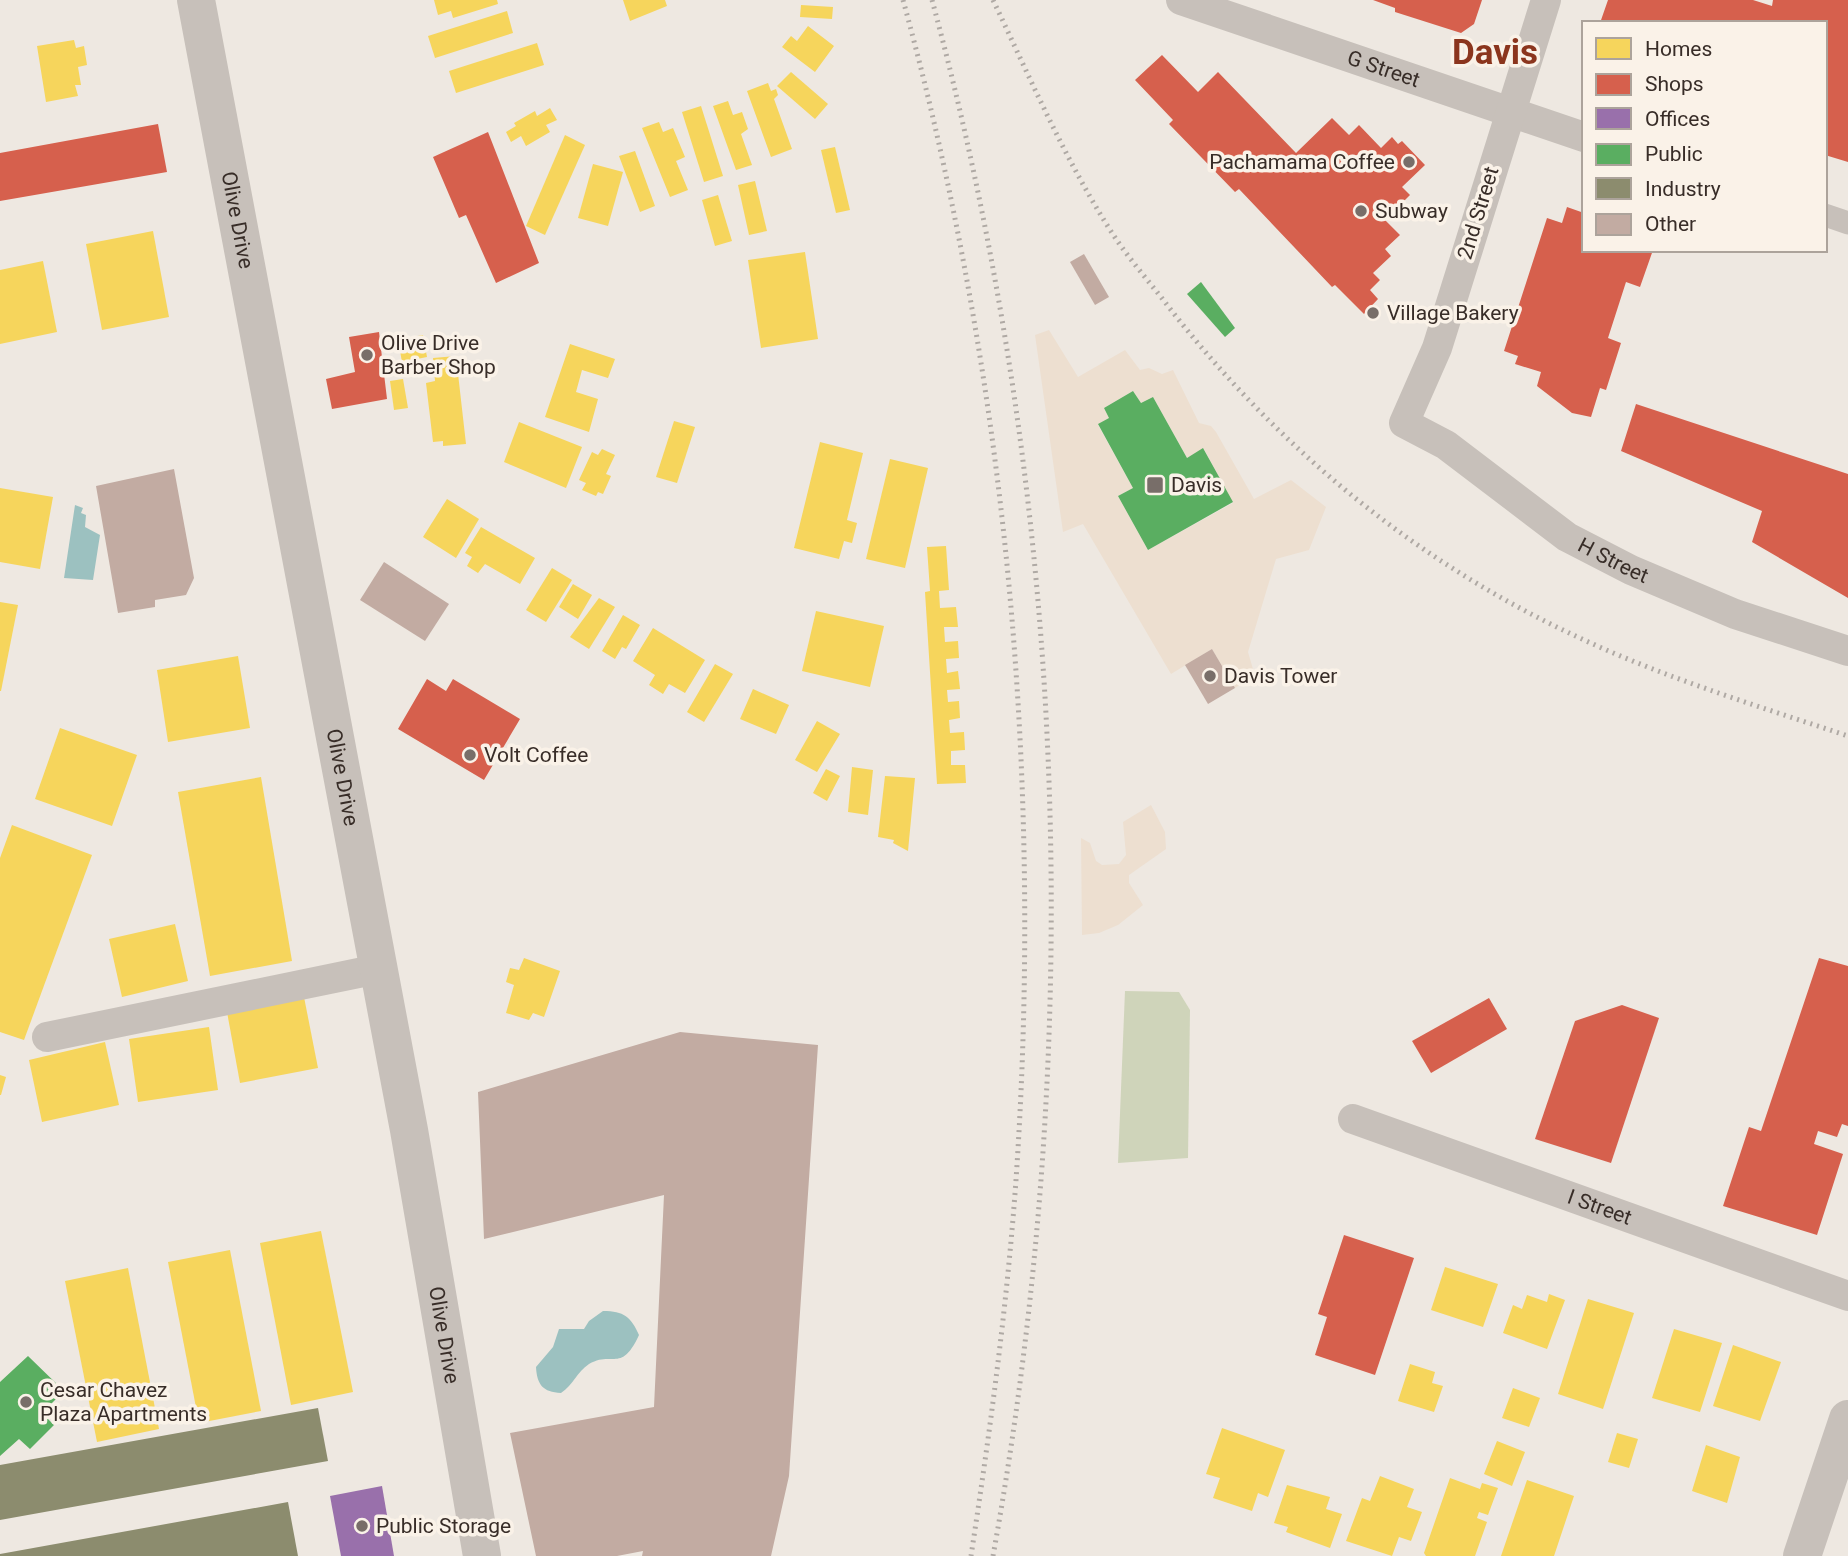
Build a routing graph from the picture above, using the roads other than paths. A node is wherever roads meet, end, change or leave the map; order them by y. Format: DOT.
graph roads {
  1 [pos="196,0"];
  2 [pos="1181,0"];
  3 [pos="1546,0"];
  4 [pos="1510,111"];
  5 [pos="1582,136"];
  6 [pos="1827,216"];
  7 [pos="1848,223"];
  8 [pos="1404,424"];
  9 [pos="1848,650"];
  10 [pos="379,969"];
  11 [pos="47,1037"];
  12 [pos="1353,1119"];
  13 [pos="1848,1296"];
  14 [pos="1848,1419"];
  15 [pos="482,1556"];
  16 [pos="1802,1556"];
  1 -- 10 [label="street, Olive Drive"];
  2 -- 4 [label="street, G Street"];
  3 -- 4 [label="street, 2nd Street"];
  4 -- 5 [label="street, G Street"];
  4 -- 8 [label="street, 2nd Street"];
  6 -- 7 [label="street"];
  8 -- 9 [label="street, H Street"];
  10 -- 11 [label="street"];
  10 -- 15 [label="street, Olive Drive"];
  12 -- 13 [label="street, I Street"];
  14 -- 16 [label="street"];
}
